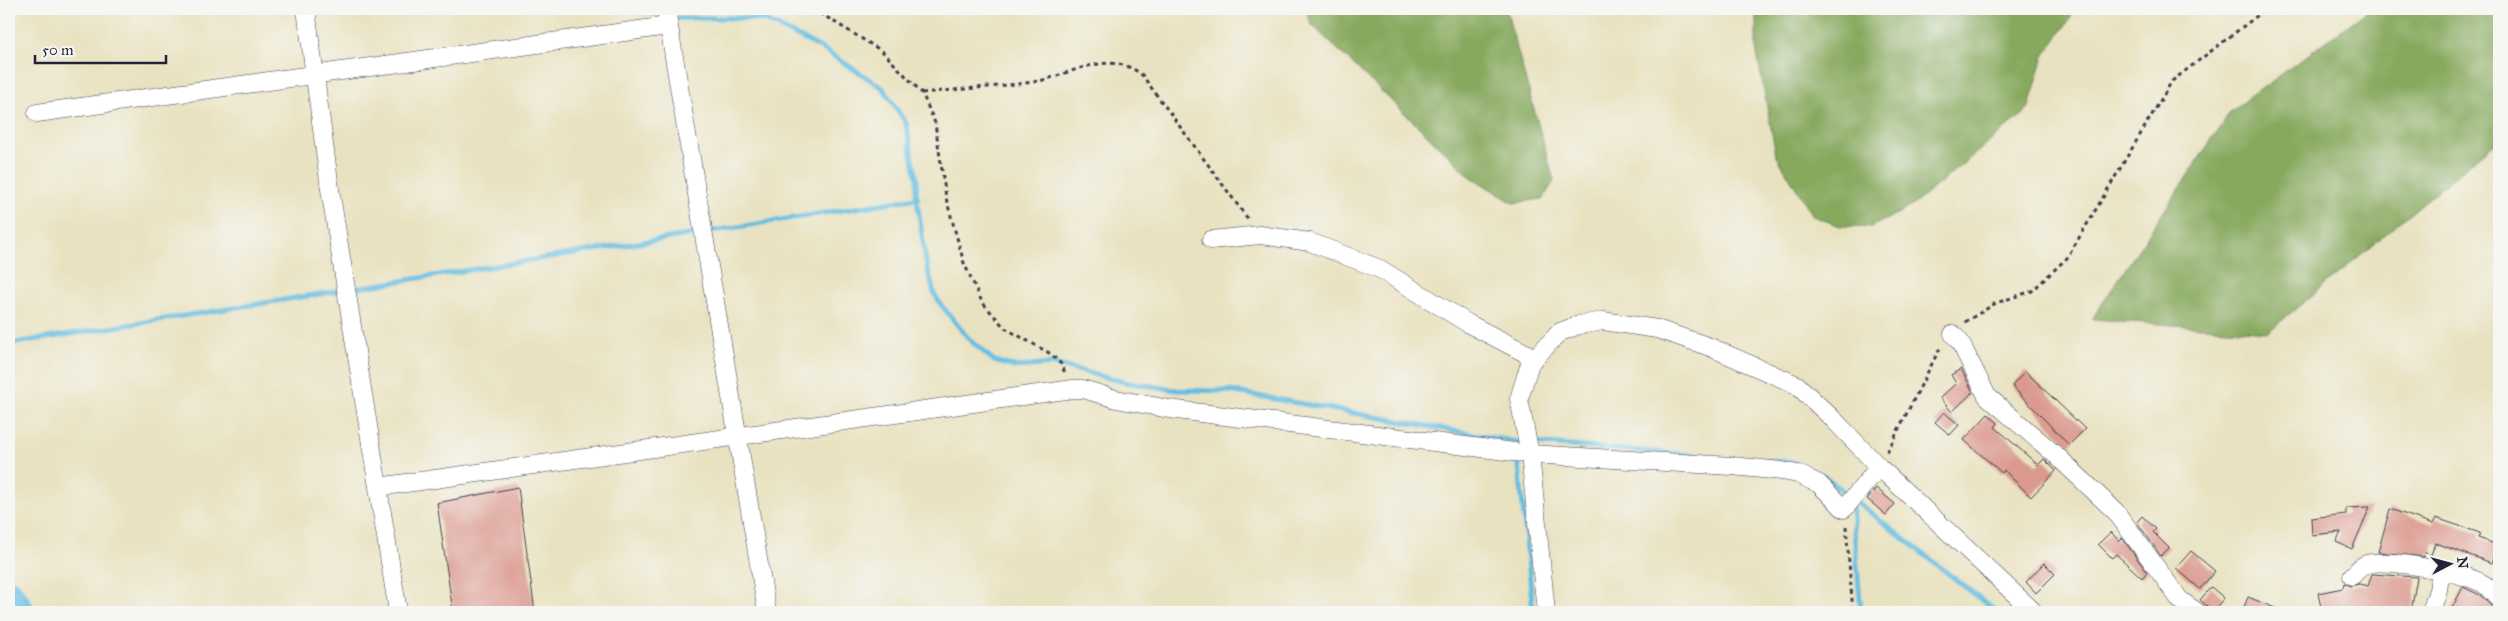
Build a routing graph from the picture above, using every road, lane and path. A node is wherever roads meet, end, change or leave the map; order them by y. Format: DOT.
graph roads {
  1 [pos="306,9"];
  2 [pos="813,9"];
  3 [pos="2266,9"];
  4 [pos="667,17"];
  5 [pos="315,76"];
  6 [pos="922,93"];
  7 [pos="37,114"];
  8 [pos="1260,235"];
  9 [pos="1211,240"];
  10 [pos="1953,334"];
  11 [pos="1535,358"];
  12 [pos="1073,389"];
  13 [pos="736,436"];
  14 [pos="1530,454"];
  15 [pos="1879,467"];
  16 [pos="378,487"];
  17 [pos="1844,509"];
  18 [pos="2440,570"];
  19 [pos="2352,576"];
  20 [pos="2499,599"];
  21 [pos="398,612"];
  22 [pos="767,612"];
  23 [pos="1546,612"];
  24 [pos="1853,612"];
  25 [pos="2034,612"];
  26 [pos="2197,612"];
  27 [pos="2431,612"];
  1 -- 5 [label="street"];
  2 -- 6 [label="path"];
  3 -- 10 [label="path"];
  4 -- 5 [label="street"];
  4 -- 13 [label="street"];
  5 -- 7 [label="street"];
  5 -- 16 [label="street"];
  6 -- 8 [label="path"];
  6 -- 12 [label="path"];
  8 -- 9 [label="street"];
  8 -- 11 [label="street"];
  10 -- 15 [label="path"];
  10 -- 26 [label="street"];
  11 -- 14 [label="street"];
  11 -- 15 [label="street"];
  12 -- 13 [label="street"];
  12 -- 14 [label="street"];
  13 -- 16 [label="street"];
  13 -- 22 [label="street"];
  14 -- 17 [label="street"];
  14 -- 23 [label="street"];
  15 -- 17 [label="street"];
  15 -- 25 [label="street"];
  16 -- 21 [label="street"];
  17 -- 24 [label="path"];
  18 -- 19 [label="street"];
  18 -- 20 [label="street"];
  18 -- 27 [label="street"];
}
